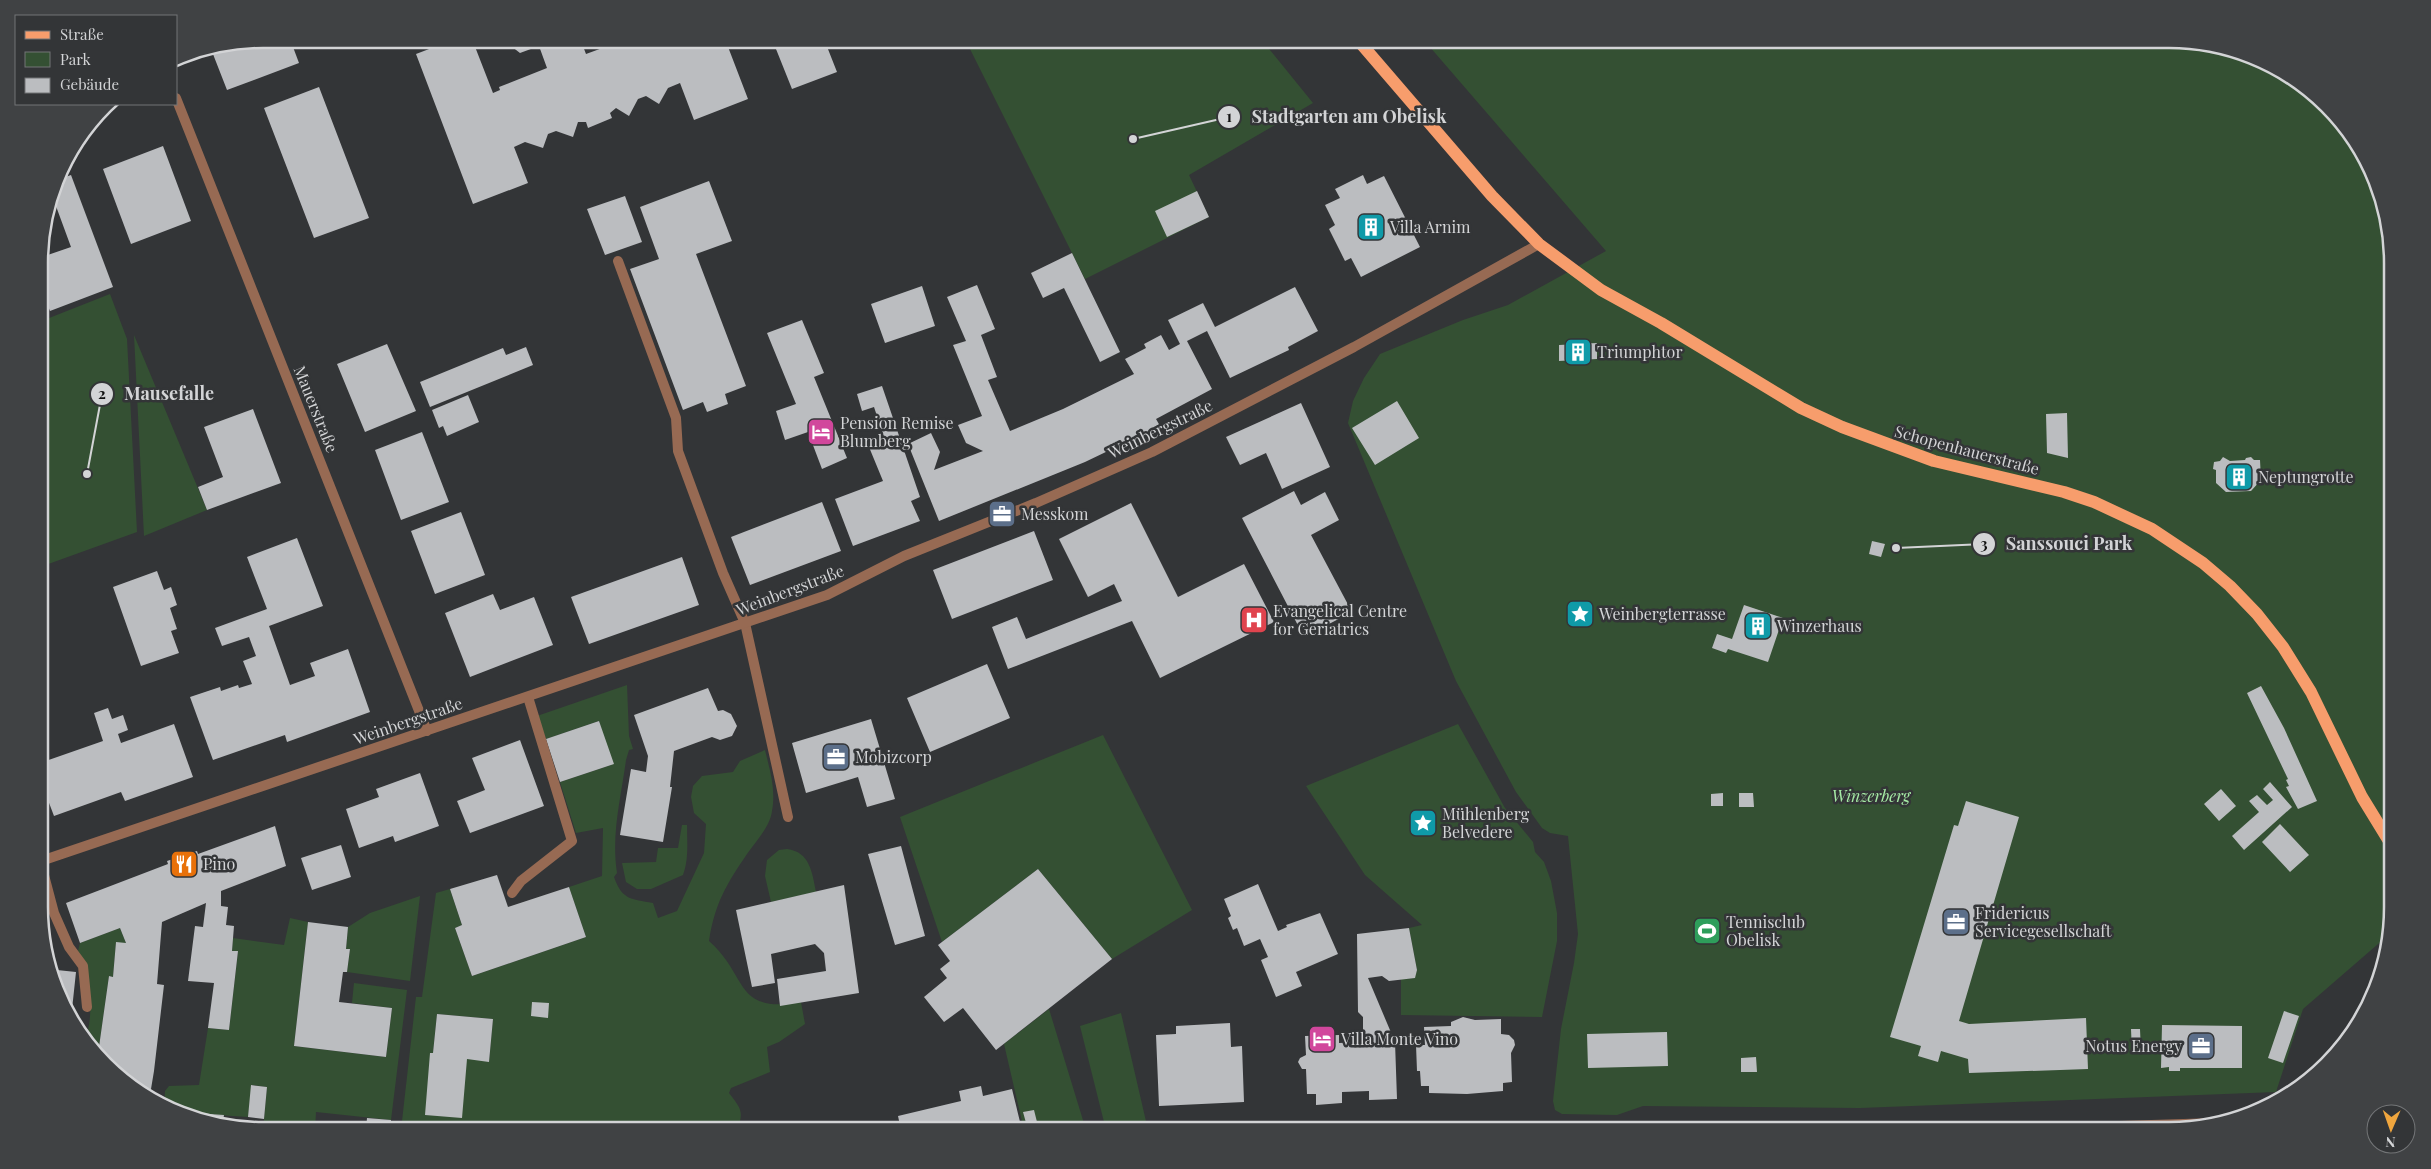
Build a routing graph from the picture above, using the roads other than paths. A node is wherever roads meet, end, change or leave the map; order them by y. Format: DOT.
graph roads {
  1 [pos="1365,48"];
  2 [pos="178,103"];
  3 [pos="1539,244"];
  4 [pos="618,261"];
  5 [pos="745,623"];
  6 [pos="528,697"];
  7 [pos="427,731"];
  8 [pos="788,817"];
  9 [pos="2384,833"];
  10 [pos="48,860"];
  11 [pos="48,892"];
  12 [pos="512,894"];
  13 [pos="86,1007"];
  1 -- 3 [label="main road, Schopenhauerstraße"];
  2 -- 7 [label="street, Mauerstraße"];
  3 -- 5 [label="street, Weinbergstraße"];
  3 -- 9 [label="main road, Schopenhauerstraße"];
  4 -- 5 [label="street"];
  5 -- 6 [label="street, Weinbergstraße"];
  5 -- 8 [label="street"];
  6 -- 7 [label="street, Weinbergstraße"];
  6 -- 12 [label="street"];
  7 -- 10 [label="street, Weinbergstraße"];
  11 -- 13 [label="street"];
}
